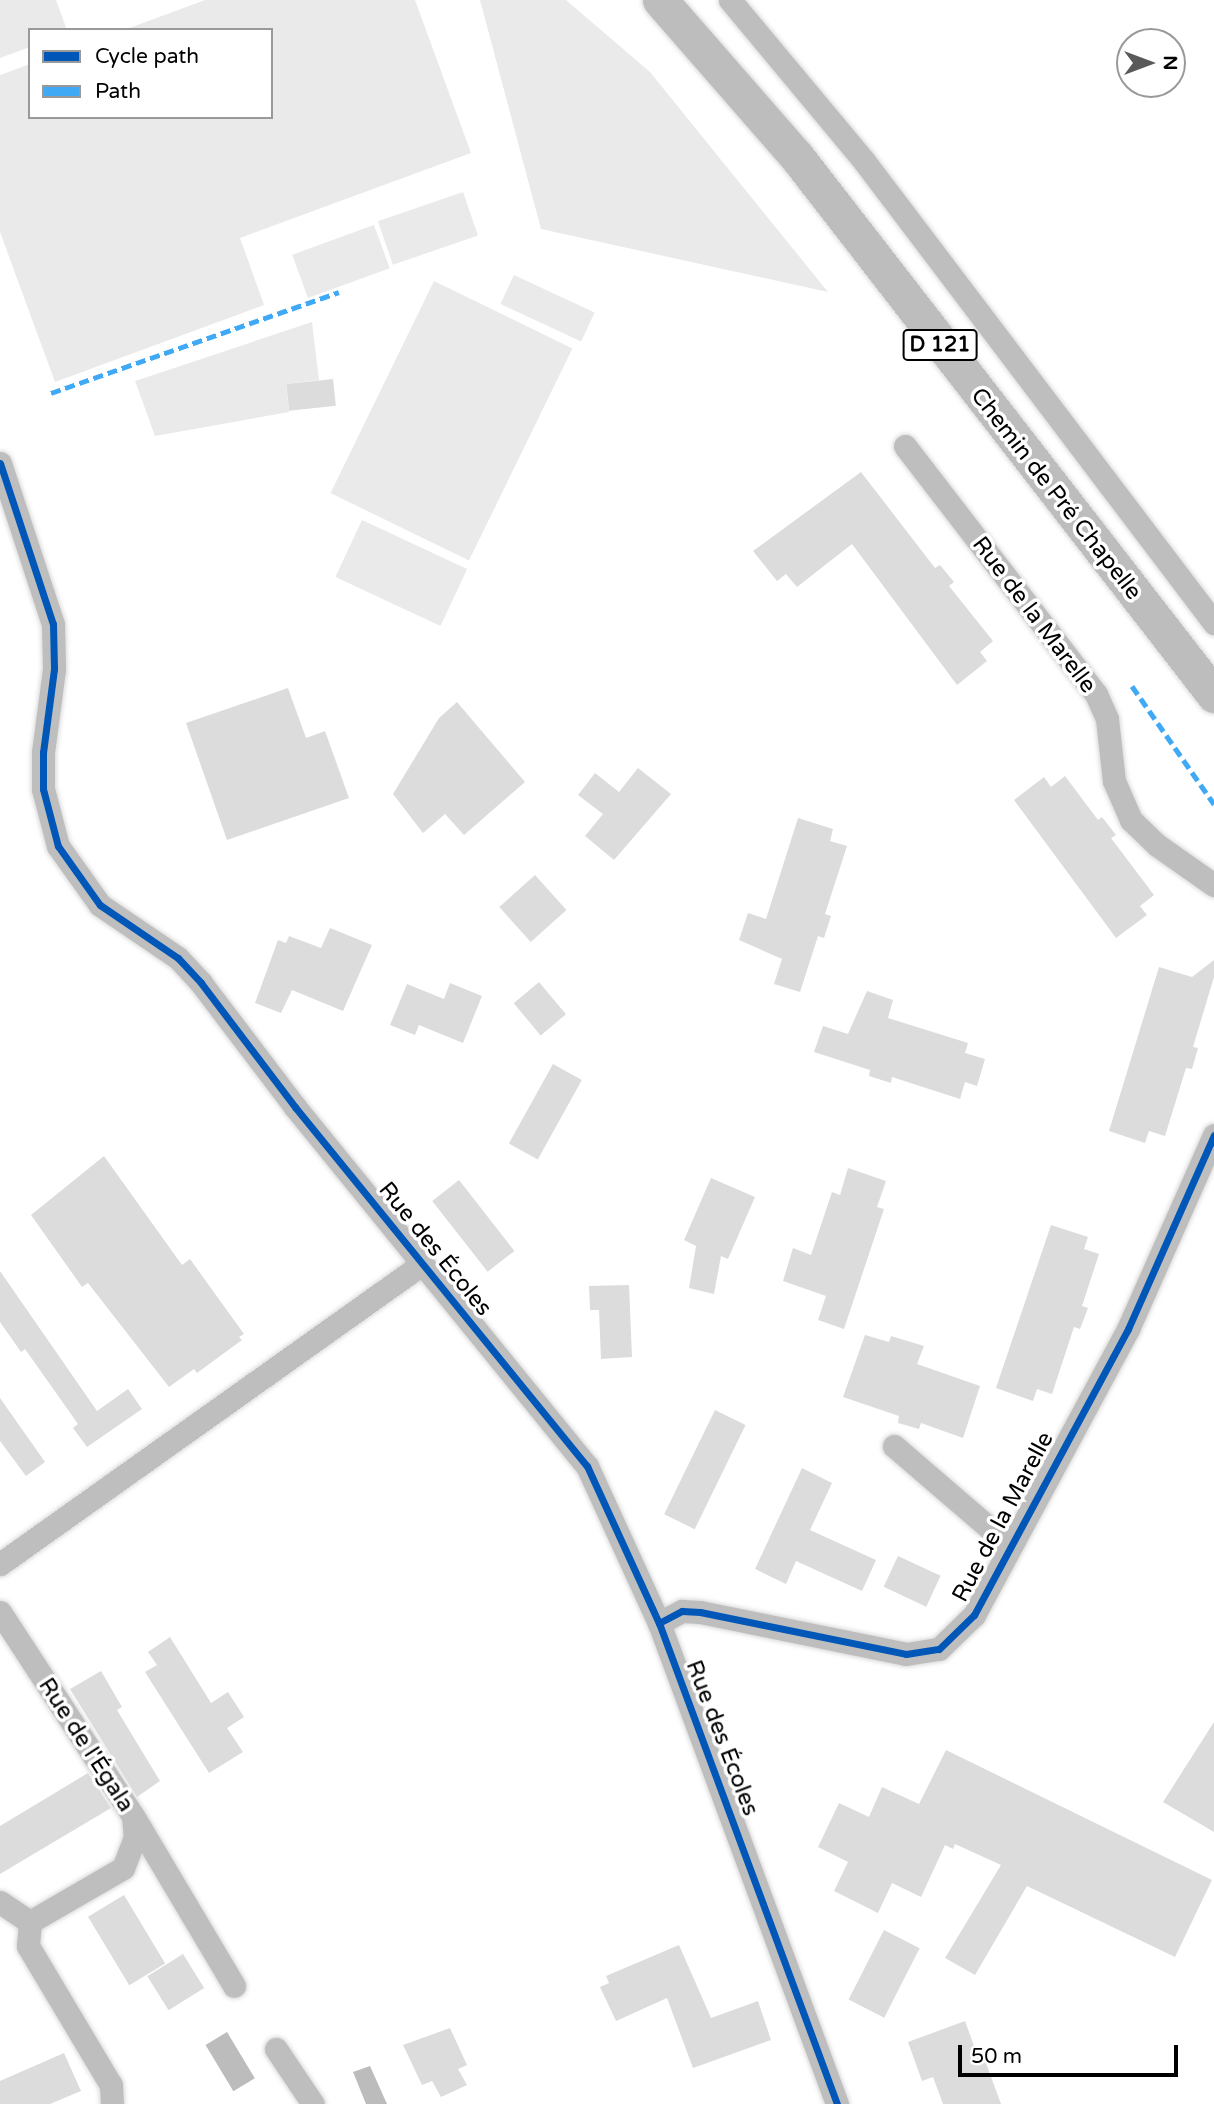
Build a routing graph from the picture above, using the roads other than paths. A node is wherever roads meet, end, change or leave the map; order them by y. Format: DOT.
graph roads {
  1 [pos="660,0"];
  2 [pos="730,0"];
  3 [pos="905,446"];
  4 [pos="0,463"];
  5 [pos="1214,623"];
  6 [pos="1214,695"];
  7 [pos="1214,885"];
  8 [pos="1214,1135"];
  9 [pos="422,1264"];
  10 [pos="894,1446"];
  11 [pos="1009,1545"];
  12 [pos="0,1564"];
  13 [pos="0,1612"];
  14 [pos="659,1623"];
  15 [pos="133,1816"];
  16 [pos="0,1902"];
  17 [pos="30,1922"];
  18 [pos="234,1986"];
  19 [pos="276,2049"];
  20 [pos="112,2104"];
  21 [pos="313,2104"];
  22 [pos="837,2104"];
  1 -- 6 [label="main road, Chemin de Pré Chapelle / D 121"];
  2 -- 5 [label="street"];
  3 -- 7 [label="street, Rue de la Marelle"];
  4 -- 9 [label="street, Rue des Écoles"];
  8 -- 11 [label="street, Rue de la Marelle"];
  9 -- 12 [label="street"];
  9 -- 14 [label="street, Rue des Écoles"];
  10 -- 11 [label="street, Rue de la Marelle"];
  11 -- 14 [label="street, Rue de la Marelle"];
  13 -- 15 [label="street, Rue de l'Égala"];
  14 -- 22 [label="street, Rue des Écoles"];
  15 -- 17 [label="street, Rue de l'Égala"];
  15 -- 18 [label="street"];
  16 -- 17 [label="street"];
  17 -- 20 [label="street"];
  19 -- 21 [label="street"];
}
